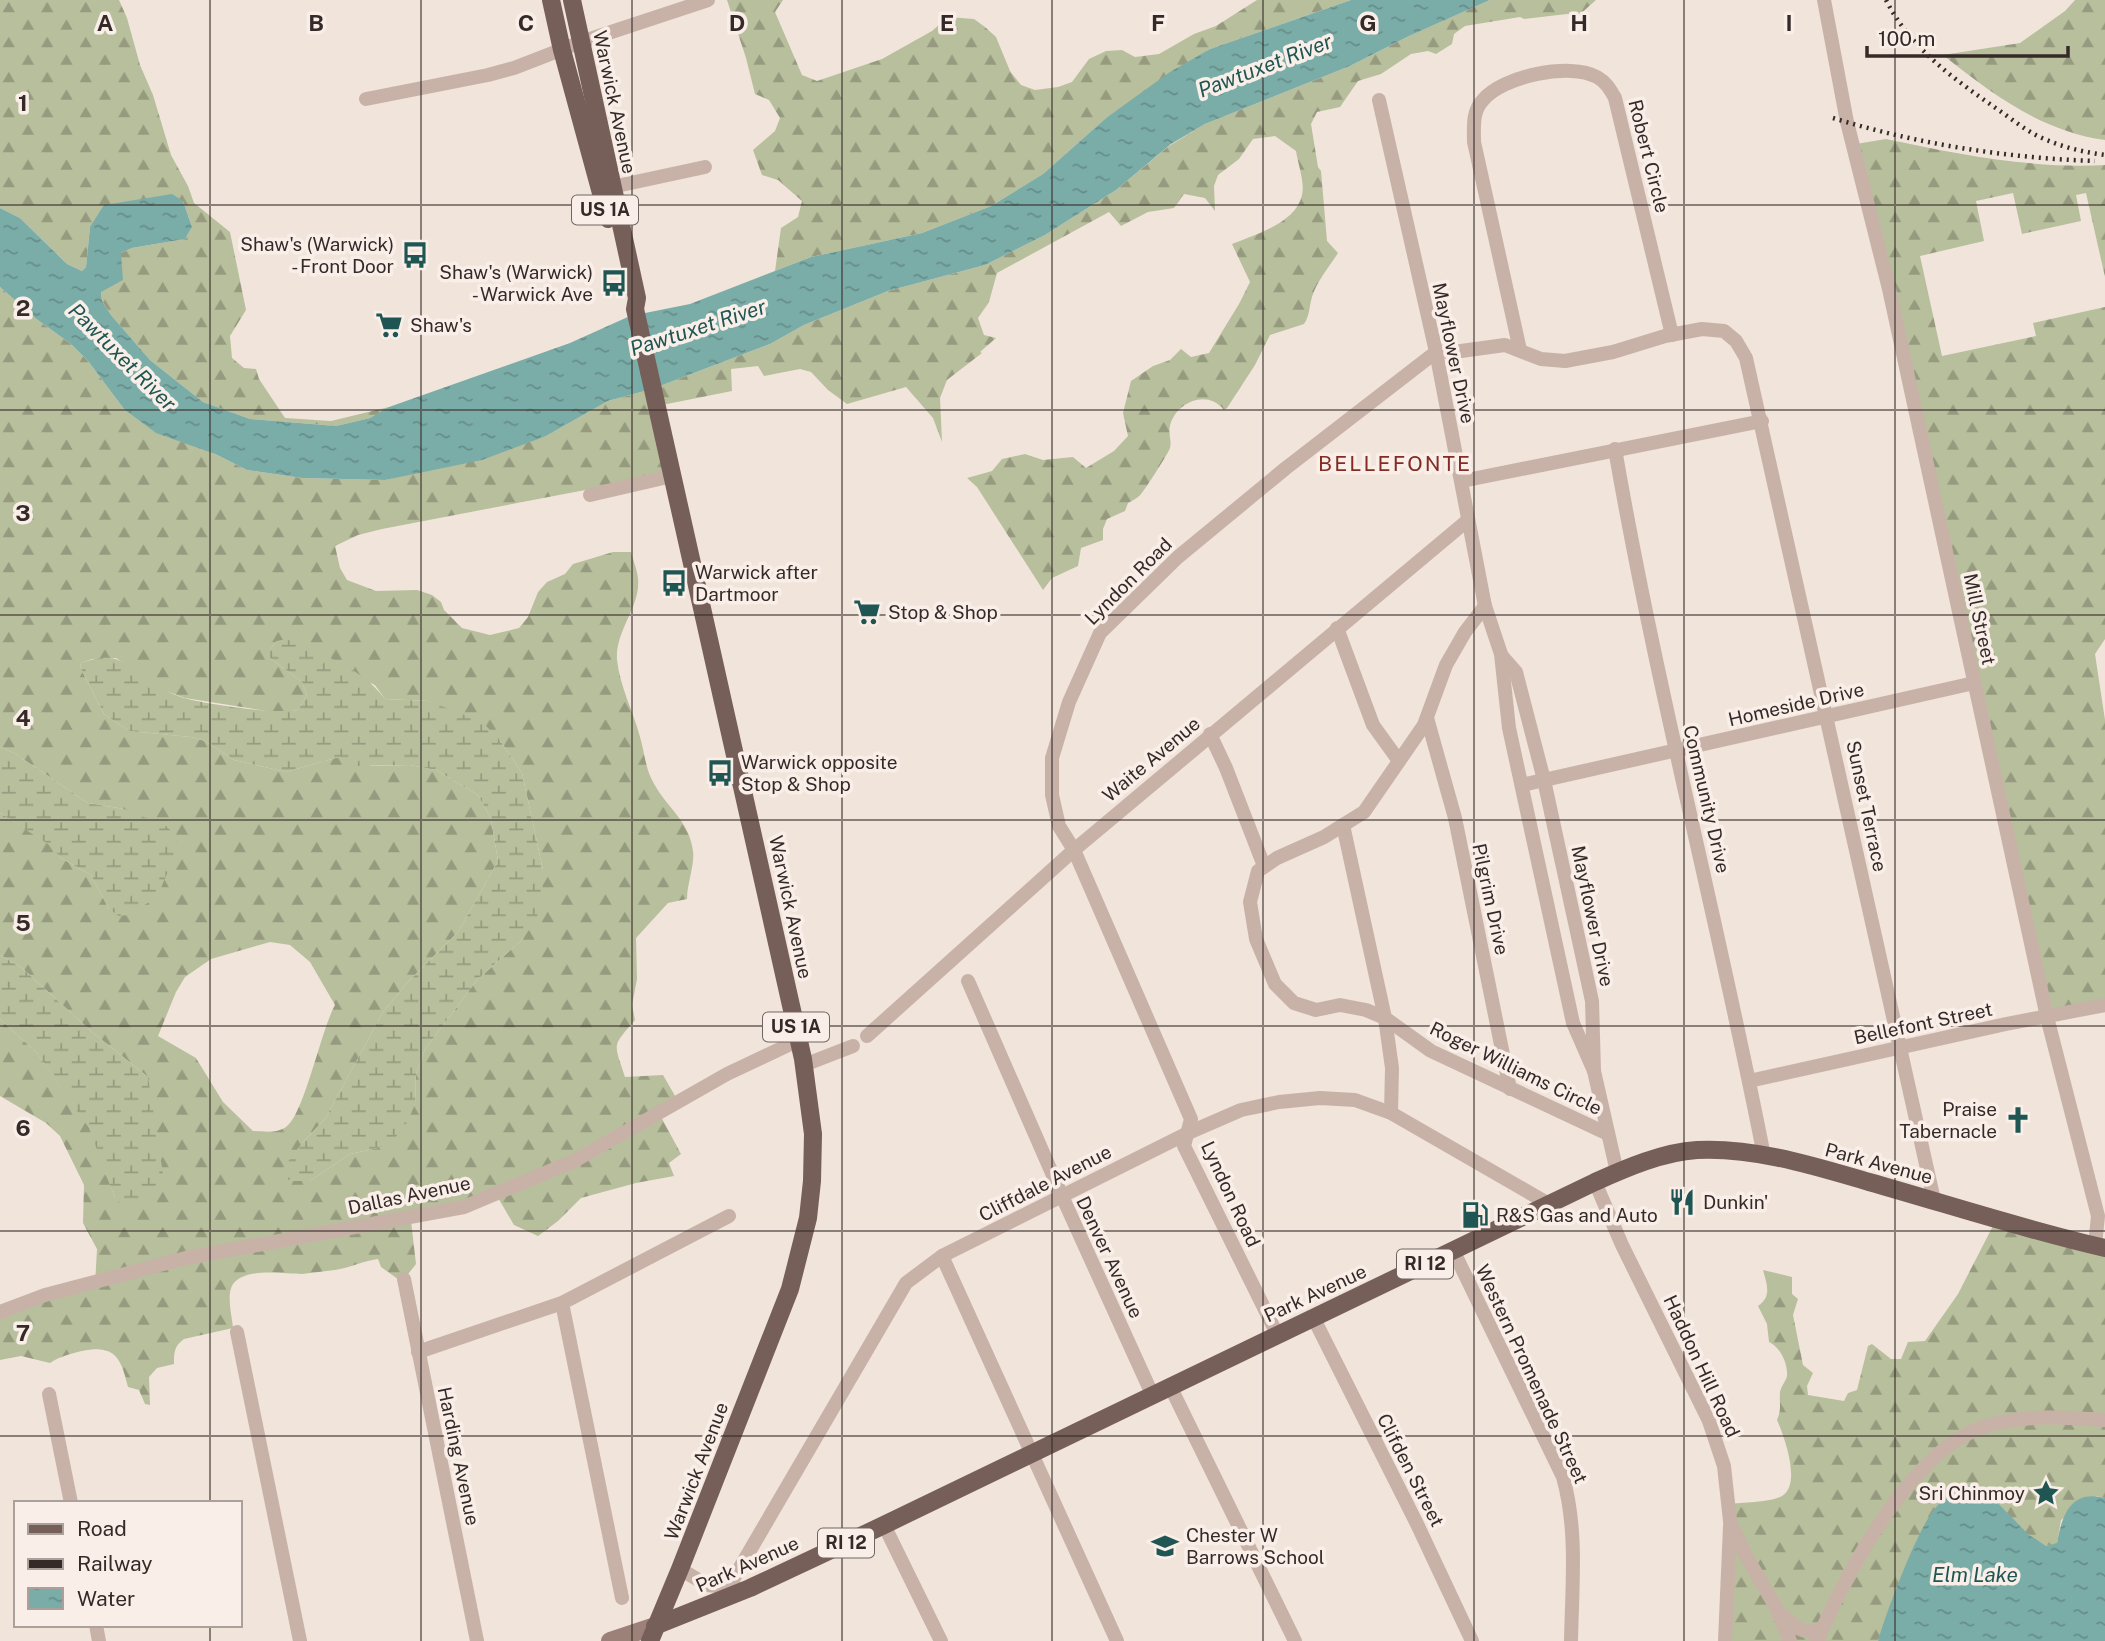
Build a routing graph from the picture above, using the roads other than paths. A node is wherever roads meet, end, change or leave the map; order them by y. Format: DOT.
graph roads {
  1 [pos="551,0"];
  2 [pos="572,0"];
  3 [pos="708,0"];
  4 [pos="1825,0"];
  5 [pos="581,42"];
  6 [pos="562,50"];
  7 [pos="366,99"];
  8 [pos="1379,100"];
  9 [pos="705,167"];
  10 [pos="612,187"];
  11 [pos="635,311"];
  12 [pos="1672,335"];
  13 [pos="1520,351"];
  14 [pos="1436,352"];
  15 [pos="1762,421"];
  16 [pos="1615,449"];
  17 [pos="672,476"];
  18 [pos="1462,481"];
  19 [pos="590,495"];
  20 [pos="1468,520"];
  21 [pos="1485,606"];
  22 [pos="1337,628"];
  23 [pos="1501,654"];
  24 [pos="1974,683"];
  25 [pos="1828,715"];
  26 [pos="1427,718"];
  27 [pos="1210,734"];
  28 [pos="1676,752"];
  29 [pos="1399,761"];
  30 [pos="1544,780"];
  31 [pos="1522,785"];
  32 [pos="1343,825"];
  33 [pos="1074,850"];
  34 [pos="1264,866"];
  35 [pos="968,981"];
  36 [pos="2105,1005"];
  37 [pos="2047,1017"];
  38 [pos="1385,1018"];
  39 [pos="867,1036"];
  40 [pos="799,1040"];
  41 [pos="853,1046"];
  42 [pos="1900,1047"];
  43 [pos="804,1065"];
  44 [pos="1594,1071"];
  45 [pos="1749,1081"];
  46 [pos="1510,1089"];
  47 [pos="1391,1113"];
  48 [pos="1188,1133"];
  49 [pos="1608,1134"];
  50 [pos="1764,1156"];
  51 [pos="1617,1172"];
  52 [pos="1595,1182"];
  53 [pos="1062,1196"];
  54 [pos="1934,1200"];
  55 [pos="1549,1204"];
  56 [pos="729,1216"];
  57 [pos="2100,1246"];
  58 [pos="1453,1250"];
  59 [pos="942,1256"];
  60 [pos="404,1279"];
  61 [pos="562,1303"];
  62 [pos="0,1312"];
  63 [pos="1313,1317"];
  64 [pos="237,1332"];
  65 [pos="1277,1334"];
  66 [pos="418,1352"];
  67 [pos="1170,1386"];
  68 [pos="50,1394"];
  69 [pos="1152,1394"];
  70 [pos="2105,1420"];
  71 [pos="1032,1453"];
  72 [pos="71,1501"];
  73 [pos="1730,1521"];
  74 [pos="884,1525"];
  75 [pos="680,1569"];
  76 [pos="728,1588"];
  77 [pos="750,1588"];
  78 [pos="622,1598"];
  79 [pos="1776,1606"];
  80 [pos="1824,1626"];
  81 [pos="652,1634"];
  82 [pos="300,1641"];
  83 [pos="477,1641"];
  84 [pos="610,1641"];
  85 [pos="941,1641"];
  86 [pos="1118,1641"];
  87 [pos="1295,1641"];
  88 [pos="1472,1641"];
  89 [pos="1571,1641"];
  90 [pos="1725,1641"];
  91 [pos="1790,1641"];
  92 [pos="1817,1641"];
  1 -- 6 [label="main road, Warwick Avenue / US 1A"];
  2 -- 5 [label="main road, Warwick Avenue / US 1A"];
  3 -- 5 [label="street"];
  4 -- 24 [label="street, Mill Street"];
  5 -- 6 [label="street"];
  5 -- 10 [label="main road, Warwick Avenue / US 1A"];
  6 -- 7 [label="street"];
  6 -- 11 [label="main road, Warwick Avenue / US 1A"];
  8 -- 14 [label="street, Mayflower Drive"];
  9 -- 10 [label="street"];
  10 -- 11 [label="main road, Warwick Avenue / US 1A"];
  11 -- 17 [label="main road, Warwick Avenue / US 1A"];
  12 -- 13 [label="street"];
  12 -- 13 [label="street, Robert Circle"];
  12 -- 15 [label="street"];
  13 -- 14 [label="street"];
  14 -- 18 [label="street, Mayflower Drive"];
  14 -- 33 [label="street, Lyndon Road"];
  15 -- 16 [label="street"];
  15 -- 25 [label="street, Sunset Terrace"];
  16 -- 18 [label="street"];
  16 -- 28 [label="street, Community Drive"];
  17 -- 19 [label="street"];
  17 -- 40 [label="main road, Warwick Avenue / US 1A"];
  18 -- 20 [label="street, Mayflower Drive"];
  20 -- 21 [label="street, Mayflower Drive"];
  20 -- 22 [label="street, Waite Avenue"];
  21 -- 23 [label="street, Mayflower Drive"];
  21 -- 26 [label="street"];
  22 -- 27 [label="street, Waite Avenue"];
  22 -- 29 [label="street"];
  23 -- 30 [label="street, Mayflower Drive"];
  23 -- 31 [label="street, Mayflower Drive"];
  24 -- 25 [label="street, Homeside Drive"];
  24 -- 37 [label="street, Mill Street"];
  25 -- 28 [label="street, Homeside Drive"];
  25 -- 42 [label="street, Sunset Terrace"];
  26 -- 29 [label="street"];
  26 -- 46 [label="street, Pilgrim Drive"];
  27 -- 33 [label="street, Waite Avenue"];
  27 -- 34 [label="street"];
  28 -- 30 [label="street, Homeside Drive"];
  28 -- 45 [label="street, Community Drive"];
  29 -- 32 [label="street"];
  30 -- 31 [label="street, Homeside Drive"];
  30 -- 44 [label="street, Mayflower Drive"];
  31 -- 44 [label="street, Mayflower Drive"];
  32 -- 34 [label="street"];
  32 -- 38 [label="street"];
  33 -- 39 [label="street, Waite Avenue"];
  33 -- 48 [label="street, Lyndon Road"];
  34 -- 38 [label="street, Roger Williams Circle"];
  35 -- 53 [label="street, Denver Avenue"];
  36 -- 37 [label="street, Bellefont Street"];
  37 -- 42 [label="street, Bellefont Street"];
  37 -- 57 [label="street, Mill Street"];
  38 -- 46 [label="street, Roger Williams Circle"];
  38 -- 47 [label="street"];
  40 -- 43 [label="main road, Warwick Avenue / US 1A"];
  40 -- 62 [label="street, Dallas Avenue"];
  41 -- 43 [label="street"];
  42 -- 45 [label="street, Bellefont Street"];
  42 -- 54 [label="street, Sunset Terrace"];
  43 -- 75 [label="main road, Warwick Avenue / US 1A"];
  44 -- 49 [label="street, Mayflower Drive"];
  45 -- 50 [label="street, Community Drive"];
  46 -- 49 [label="street, Roger Williams Circle"];
  47 -- 48 [label="street, Cliffdale Avenue"];
  47 -- 55 [label="street, Cliffdale Avenue"];
  48 -- 53 [label="street, Cliffdale Avenue"];
  48 -- 65 [label="street, Lyndon Road"];
  49 -- 51 [label="street, Mayflower Drive"];
  50 -- 51 [label="main road, Park Avenue / RI 12"];
  50 -- 54 [label="main road, Park Avenue / RI 12"];
  51 -- 52 [label="main road, Park Avenue / RI 12"];
  52 -- 55 [label="main road, Park Avenue / RI 12"];
  52 -- 73 [label="street, Haddon Hill Road"];
  53 -- 59 [label="street, Cliffdale Avenue"];
  53 -- 69 [label="street, Denver Avenue"];
  54 -- 57 [label="main road, Park Avenue / RI 12"];
  55 -- 58 [label="main road, Park Avenue / RI 12"];
  56 -- 61 [label="street"];
  58 -- 63 [label="main road, Park Avenue / RI 12"];
  58 -- 89 [label="street, Western Promenade Street"];
  59 -- 71 [label="street"];
  59 -- 76 [label="street, Cliffdale Avenue"];
  60 -- 66 [label="street, Harding Avenue"];
  61 -- 66 [label="street"];
  61 -- 78 [label="street"];
  63 -- 65 [label="main road, Park Avenue / RI 12"];
  63 -- 88 [label="street, Clifden Street"];
  64 -- 82 [label="street"];
  65 -- 67 [label="main road, Park Avenue / RI 12"];
  66 -- 83 [label="street, Harding Avenue"];
  67 -- 69 [label="main road, Park Avenue / RI 12"];
  67 -- 87 [label="street"];
  68 -- 72 [label="street"];
  69 -- 71 [label="main road, Park Avenue / RI 12"];
  70 -- 80 [label="street"];
  71 -- 74 [label="main road, Park Avenue / RI 12"];
  71 -- 86 [label="street"];
  73 -- 79 [label="street, Haddon Hill Road"];
  73 -- 90 [label="street"];
  74 -- 77 [label="main road, Park Avenue / RI 12"];
  74 -- 85 [label="street"];
  75 -- 76 [label="street"];
  75 -- 81 [label="main road, Warwick Avenue / US 1A"];
  76 -- 77 [label="street"];
  77 -- 81 [label="main road, Park Avenue / RI 12"];
  79 -- 80 [label="street, Haddon Hill Road"];
  79 -- 91 [label="street, Haddon Hill Road"];
  80 -- 92 [label="street"];
  81 -- 84 [label="main road, Park Avenue / RI 12"];
}
